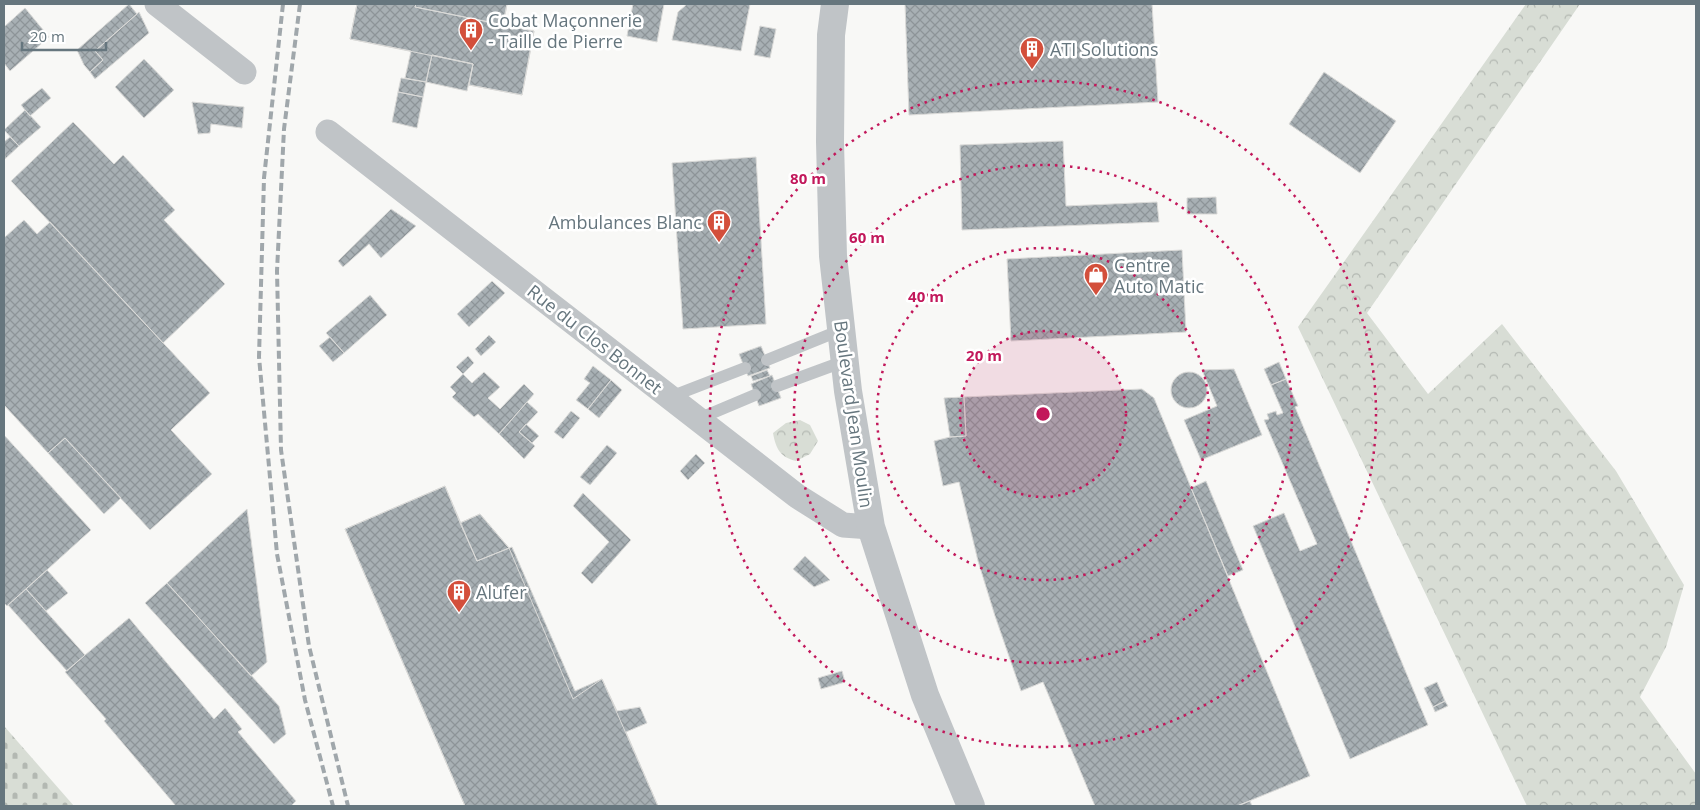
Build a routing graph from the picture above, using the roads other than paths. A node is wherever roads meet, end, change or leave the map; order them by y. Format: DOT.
graph roads {
  1 [pos="157,4"];
  2 [pos="835,4"];
  3 [pos="244,72"];
  4 [pos="328,132"];
  5 [pos="841,330"];
  6 [pos="767,360"];
  7 [pos="845,361"];
  8 [pos="744,368"];
  9 [pos="777,386"];
  10 [pos="755,395"];
  11 [pos="670,397"];
  12 [pos="698,419"];
  13 [pos="871,527"];
  14 [pos="971,806"];
  1 -- 3 [label="street"];
  2 -- 5 [label="street, Boulevard Jean Moulin"];
  4 -- 11 [label="street, Rue du Clos Bonnet"];
  5 -- 6 [label="lane"];
  5 -- 7 [label="street, Boulevard Jean Moulin"];
  7 -- 9 [label="lane"];
  7 -- 13 [label="street, Boulevard Jean Moulin"];
  8 -- 11 [label="lane"];
  10 -- 12 [label="lane"];
  11 -- 12 [label="street, Rue du Clos Bonnet"];
  12 -- 13 [label="street, Rue du Clos Bonnet"];
  13 -- 14 [label="street, Boulevard Jean Moulin"];
}
